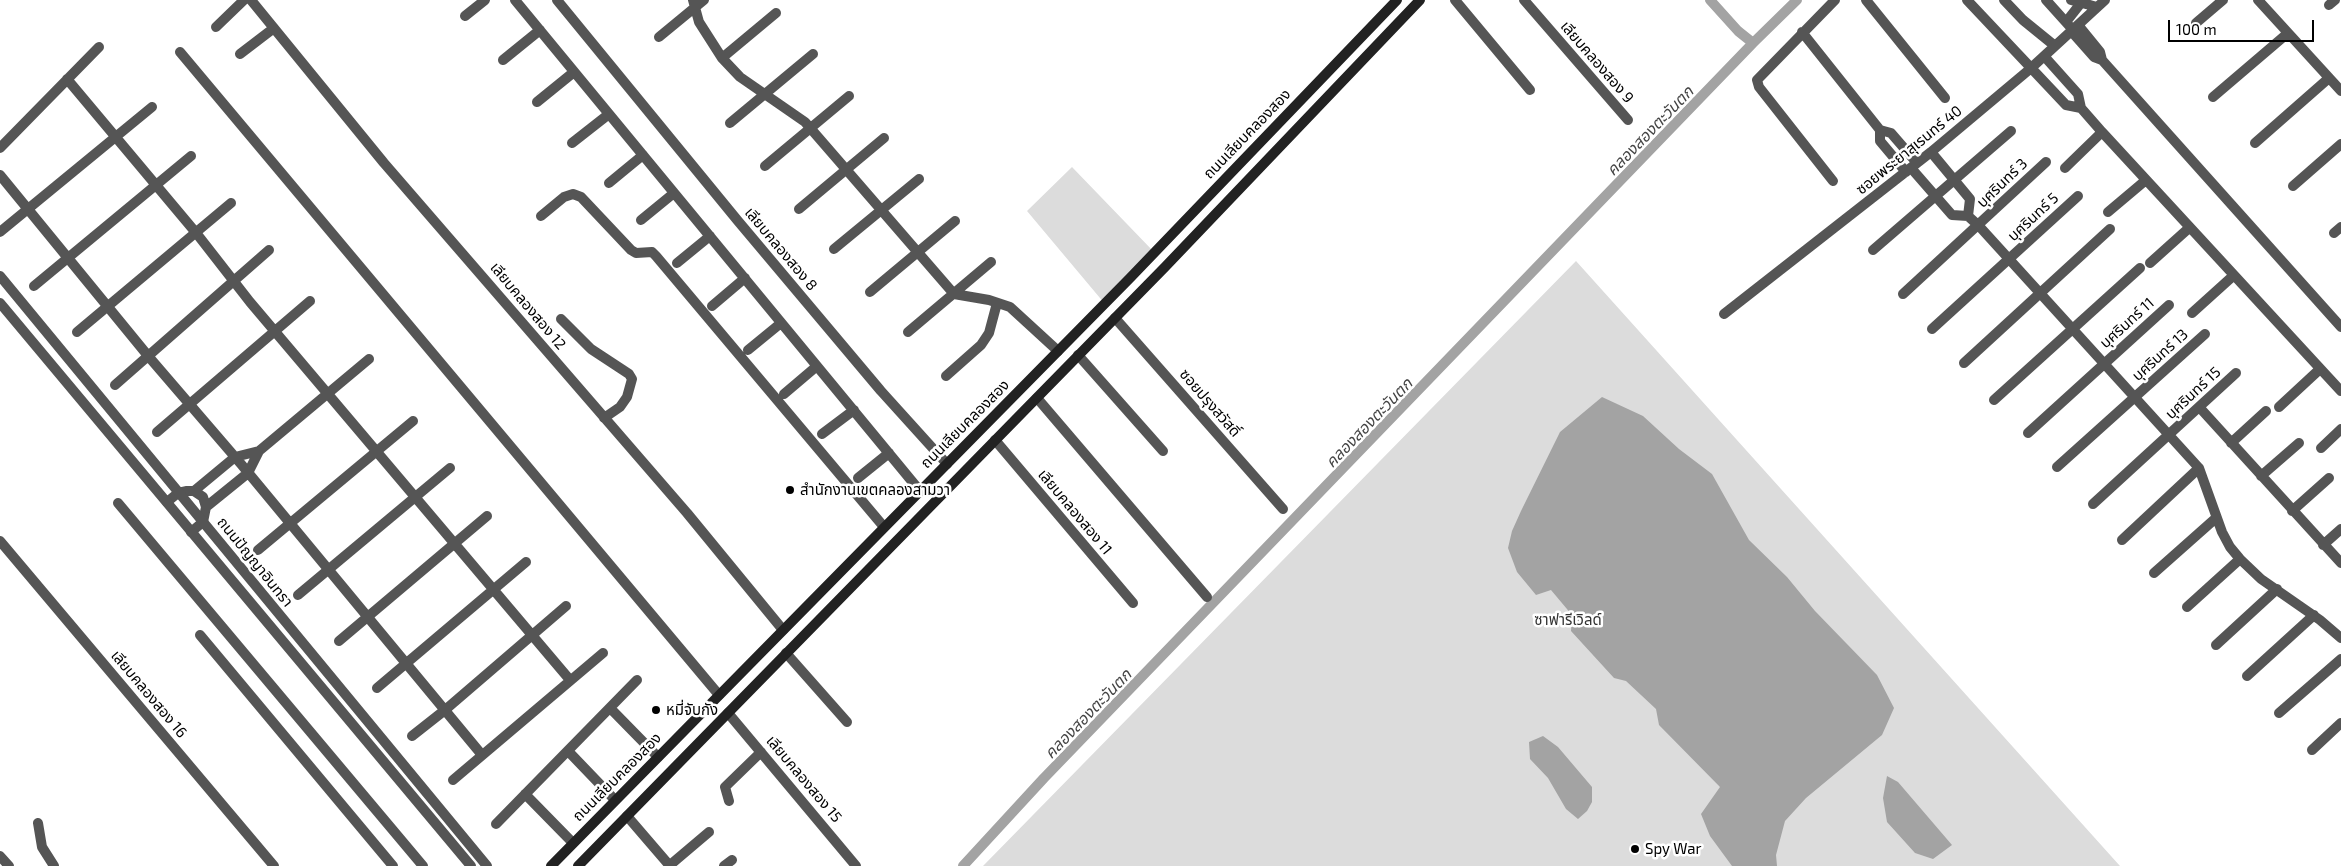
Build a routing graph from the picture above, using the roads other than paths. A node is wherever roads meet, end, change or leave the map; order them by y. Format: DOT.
graph roads {
  1 [pos="244,0"];
  2 [pos="251,0"];
  3 [pos="485,0"];
  4 [pos="515,0"];
  5 [pos="556,0"];
  6 [pos="704,0"];
  7 [pos="1397,0"];
  8 [pos="1420,0"];
  9 [pos="1455,0"];
  10 [pos="1524,0"];
  11 [pos="1835,0"];
  12 [pos="1866,0"];
  13 [pos="1967,0"];
  14 [pos="2004,0"];
  15 [pos="2046,0"];
  16 [pos="2071,0"];
  17 [pos="2105,0"];
  18 [pos="2223,0"];
  19 [pos="2258,0"];
  20 [pos="2081,3"];
  21 [pos="694,4"];
  22 [pos="2097,7"];
  23 [pos="776,14"];
  24 [pos="465,16"];
  25 [pos="2196,23"];
  26 [pos="216,27"];
  27 [pos="2072,27"];
  28 [pos="274,28"];
  29 [pos="540,30"];
  30 [pos="1802,32"];
  31 [pos="2288,33"];
  32 [pos="659,37"];
  33 [pos="2055,46"];
  34 [pos="98,47"];
  35 [pos="180,52"];
  36 [pos="240,54"];
  37 [pos="813,54"];
  38 [pos="2044,56"];
  39 [pos="722,58"];
  40 [pos="503,60"];
  41 [pos="2030,69"];
  42 [pos="574,72"];
  43 [pos="2328,78"];
  44 [pos="67,79"];
  45 [pos="1530,90"];
  46 [pos="2341,91"];
  47 [pos="764,94"];
  48 [pos="849,96"];
  49 [pos="2214,97"];
  50 [pos="1944,98"];
  51 [pos="537,102"];
  52 [pos="152,107"];
  53 [pos="2081,108"];
  54 [pos="609,114"];
  55 [pos="1628,120"];
  56 [pos="730,123"];
  57 [pos="811,128"];
  58 [pos="2011,131"];
  59 [pos="2102,132"];
  60 [pos="116,137"];
  61 [pos="884,138"];
  62 [pos="2255,142"];
  63 [pos="572,143"];
  64 [pos="2341,144"];
  65 [pos="0,148"];
  66 [pos="1931,152"];
  67 [pos="643,155"];
  68 [pos="191,156"];
  69 [pos="2046,162"];
  70 [pos="765,166"];
  71 [pos="1911,168"];
  72 [pos="2065,168"];
  73 [pos="846,170"];
  74 [pos="0,175"];
  75 [pos="918,179"];
  76 [pos="1833,180"];
  77 [pos="2146,180"];
  78 [pos="1955,181"];
  79 [pos="609,182"];
  80 [pos="156,185"];
  81 [pos="2293,186"];
  82 [pos="674,193"];
  83 [pos="2078,196"];
  84 [pos="1936,198"];
  85 [pos="231,203"];
  86 [pos="799,209"];
  87 [pos="29,210"];
  88 [pos="881,211"];
  89 [pos="2108,212"];
  90 [pos="541,216"];
  91 [pos="1968,216"];
  92 [pos="641,220"];
  93 [pos="955,221"];
  94 [pos="1979,226"];
  95 [pos="2189,228"];
  96 [pos="2110,230"];
  97 [pos="0,232"];
  98 [pos="196,234"];
  99 [pos="710,236"];
  100 [pos="834,249"];
  101 [pos="269,250"];
  102 [pos="1873,250"];
  103 [pos="918,253"];
  104 [pos="68,257"];
  105 [pos="2010,259"];
  106 [pos="991,262"];
  107 [pos="677,263"];
  108 [pos="2150,263"];
  109 [pos="2140,268"];
  110 [pos="0,276"];
  111 [pos="2233,276"];
  112 [pos="745,278"];
  113 [pos="233,280"];
  114 [pos="34,286"];
  115 [pos="870,292"];
  116 [pos="954,294"];
  117 [pos="1903,294"];
  118 [pos="2041,294"];
  119 [pos="310,301"];
  120 [pos="0,303"];
  121 [pos="997,303"];
  122 [pos="2169,304"];
  123 [pos="712,306"];
  124 [pos="109,308"];
  125 [pos="2192,313"];
  126 [pos="1724,314"];
  127 [pos="1115,318"];
  128 [pos="561,320"];
  129 [pos="781,322"];
  130 [pos="2341,327"];
  131 [pos="1932,329"];
  132 [pos="2074,329"];
  133 [pos="275,331"];
  134 [pos="78,332"];
  135 [pos="908,332"];
  136 [pos="2205,334"];
  137 [pos="748,350"];
  138 [pos="1058,351"];
  139 [pos="1078,355"];
  140 [pos="149,357"];
  141 [pos="369,359"];
  142 [pos="1964,363"];
  143 [pos="2104,363"];
  144 [pos="817,366"];
  145 [pos="2320,370"];
  146 [pos="2236,373"];
  147 [pos="946,376"];
  148 [pos="115,384"];
  149 [pos="2341,391"];
  150 [pos="328,392"];
  151 [pos="784,394"];
  152 [pos="2136,397"];
  153 [pos="1037,398"];
  154 [pos="1994,400"];
  155 [pos="190,404"];
  156 [pos="2279,407"];
  157 [pos="2200,408"];
  158 [pos="854,410"];
  159 [pos="2266,410"];
  160 [pos="604,418"];
  161 [pos="413,421"];
  162 [pos="2341,429"];
  163 [pos="157,432"];
  164 [pos="822,434"];
  165 [pos="2028,434"];
  166 [pos="2170,435"];
  167 [pos="995,440"];
  168 [pos="2231,443"];
  169 [pos="2299,443"];
  170 [pos="2321,448"];
  171 [pos="378,451"];
  172 [pos="1163,451"];
  173 [pos="259,452"];
  174 [pos="889,452"];
  175 [pos="235,457"];
  176 [pos="947,464"];
  177 [pos="2057,467"];
  178 [pos="450,468"];
  179 [pos="2199,468"];
  180 [pos="248,473"];
  181 [pos="2261,476"];
  182 [pos="858,478"];
  183 [pos="2329,478"];
  184 [pos="194,491"];
  185 [pos="920,491"];
  186 [pos="178,493"];
  187 [pos="416,496"];
  188 [pos="167,502"];
  189 [pos="118,503"];
  190 [pos="2093,504"];
  191 [pos="206,506"];
  192 [pos="1283,509"];
  193 [pos="2292,511"];
  194 [pos="487,516"];
  195 [pos="2216,518"];
  196 [pos="203,522"];
  197 [pos="290,524"];
  198 [pos="884,527"];
  199 [pos="2341,529"];
  200 [pos="191,532"];
  201 [pos="2122,540"];
  202 [pos="0,541"];
  203 [pos="455,543"];
  204 [pos="2323,544"];
  205 [pos="258,550"];
  206 [pos="2240,559"];
  207 [pos="526,562"];
  208 [pos="2341,563"];
  209 [pos="329,571"];
  210 [pos="2154,573"];
  211 [pos="494,589"];
  212 [pos="2277,589"];
  213 [pos="298,595"];
  214 [pos="1206,596"];
  215 [pos="1133,604"];
  216 [pos="566,606"];
  217 [pos="2187,607"];
  218 [pos="2314,615"];
  219 [pos="367,617"];
  220 [pos="783,630"];
  221 [pos="532,634"];
  222 [pos="200,635"];
  223 [pos="2341,638"];
  224 [pos="339,641"];
  225 [pos="2216,645"];
  226 [pos="603,653"];
  227 [pos="786,653"];
  228 [pos="2341,659"];
  229 [pos="406,664"];
  230 [pos="2247,676"];
  231 [pos="737,677"];
  232 [pos="570,680"];
  233 [pos="637,680"];
  234 [pos="377,688"];
  235 [pos="750,690"];
  236 [pos="719,695"];
  237 [pos="610,708"];
  238 [pos="445,710"];
  239 [pos="728,713"];
  240 [pos="2279,713"];
  241 [pos="847,722"];
  242 [pos="2341,723"];
  243 [pos="412,736"];
  244 [pos="2312,750"];
  245 [pos="568,751"];
  246 [pos="761,752"];
  247 [pos="482,755"];
  248 [pos="658,757"];
  249 [pos="453,780"];
  250 [pos="525,794"];
  251 [pos="615,800"];
  252 [pos="729,801"];
  253 [pos="626,816"];
  254 [pos="38,822"];
  255 [pos="496,824"];
  256 [pos="709,832"];
  257 [pos="573,843"];
  258 [pos="0,856"];
  259 [pos="582,864"];
  260 [pos="9,866"];
  261 [pos="54,866"];
  262 [pos="274,866"];
  263 [pos="393,866"];
  264 [pos="423,866"];
  265 [pos="471,866"];
  266 [pos="487,866"];
  267 [pos="551,866"];
  268 [pos="670,866"];
  269 [pos="856,866"];
  1 -- 26 [label="street"];
  2 -- 28 [label="street, เลียบคลองสอง 12"];
  3 -- 24 [label="street"];
  4 -- 29 [label="street"];
  5 -- 176 [label="street, เลียบคลองสอง 8"];
  6 -- 21 [label="street"];
  7 -- 138 [label="main road, ถนนเลียบคลองสอง"];
  8 -- 127 [label="main road"];
  9 -- 45 [label="street"];
  10 -- 55 [label="street, เลียบคลองสอง 9"];
  11 -- 30 [label="street"];
  12 -- 50 [label="street"];
  13 -- 41 [label="street"];
  14 -- 33 [label="street"];
  15 -- 27 [label="street"];
  16 -- 20 [label="street"];
  17 -- 22 [label="street, ซอยพระยาสุเรนทร์ 40"];
  18 -- 25 [label="street"];
  19 -- 31 [label="street"];
  20 -- 22 [label="street"];
  20 -- 27 [label="street"];
  21 -- 32 [label="street"];
  21 -- 39 [label="street"];
  22 -- 27 [label="street, ซอยพระยาสุเรนทร์ 40"];
  23 -- 39 [label="street"];
  27 -- 33 [label="street, ซอยพระยาสุเรนทร์ 40"];
  27 -- 130 [label="street"];
  28 -- 36 [label="street"];
  28 -- 160 [label="street, เลียบคลองสอง 12"];
  29 -- 40 [label="street"];
  29 -- 42 [label="street"];
  30 -- 71 [label="street"];
  30 -- 76 [label="street"];
  31 -- 43 [label="street"];
  31 -- 49 [label="street"];
  33 -- 38 [label="street, ซอยพระยาสุเรนทร์ 40"];
  34 -- 44 [label="street"];
  35 -- 236 [label="street"];
  37 -- 47 [label="street"];
  38 -- 41 [label="street, ซอยพระยาสุเรนทร์ 40"];
  38 -- 53 [label="street"];
  39 -- 47 [label="street"];
  41 -- 53 [label="street"];
  41 -- 66 [label="street, ซอยพระยาสุเรนทร์ 40"];
  42 -- 51 [label="street"];
  42 -- 54 [label="street"];
  43 -- 46 [label="street"];
  43 -- 62 [label="street"];
  44 -- 60 [label="street"];
  44 -- 65 [label="street"];
  47 -- 56 [label="street"];
  47 -- 57 [label="street"];
  48 -- 57 [label="street"];
  52 -- 60 [label="street"];
  53 -- 59 [label="street"];
  54 -- 63 [label="street"];
  54 -- 67 [label="street"];
  57 -- 70 [label="street"];
  57 -- 73 [label="street"];
  58 -- 78 [label="street"];
  59 -- 72 [label="street"];
  59 -- 77 [label="street"];
  60 -- 80 [label="street"];
  60 -- 87 [label="street"];
  61 -- 73 [label="street"];
  64 -- 81 [label="street"];
  66 -- 71 [label="street, ซอยพระยาสุเรนทร์ 40"];
  66 -- 78 [label="street"];
  67 -- 79 [label="street"];
  67 -- 82 [label="street"];
  68 -- 80 [label="street"];
  69 -- 94 [label="street, บุศรินทร์ 3"];
  71 -- 84 [label="street"];
  71 -- 126 [label="street, ซอยพระยาสุเรนทร์ 40"];
  73 -- 86 [label="street"];
  73 -- 88 [label="street"];
  74 -- 87 [label="street"];
  75 -- 88 [label="street"];
  77 -- 89 [label="street"];
  77 -- 95 [label="street"];
  78 -- 84 [label="street"];
  78 -- 91 [label="street"];
  80 -- 98 [label="street"];
  80 -- 104 [label="street"];
  82 -- 92 [label="street"];
  82 -- 99 [label="street"];
  83 -- 105 [label="street, บุศรินทร์ 5"];
  84 -- 91 [label="street"];
  84 -- 102 [label="street"];
  85 -- 98 [label="street"];
  87 -- 97 [label="street"];
  87 -- 104 [label="street"];
  88 -- 100 [label="street"];
  88 -- 103 [label="street"];
  90 -- 198 [label="street"];
  91 -- 94 [label="street"];
  93 -- 103 [label="street"];
  94 -- 105 [label="street"];
  94 -- 117 [label="street, บุศรินทร์ 3"];
  95 -- 108 [label="street"];
  95 -- 111 [label="street"];
  96 -- 118 [label="street"];
  98 -- 113 [label="street"];
  98 -- 124 [label="street"];
  99 -- 107 [label="street"];
  99 -- 112 [label="street"];
  101 -- 113 [label="street"];
  103 -- 115 [label="street"];
  103 -- 116 [label="street"];
  104 -- 114 [label="street"];
  104 -- 124 [label="street"];
  105 -- 118 [label="street"];
  105 -- 131 [label="street, บุศรินทร์ 5"];
  106 -- 116 [label="street"];
  109 -- 132 [label="street"];
  110 -- 186 [label="street, ถนนปัญญาอินทรา"];
  111 -- 125 [label="street"];
  111 -- 145 [label="street"];
  112 -- 123 [label="street"];
  112 -- 129 [label="street"];
  113 -- 133 [label="street"];
  113 -- 140 [label="street"];
  116 -- 121 [label="street"];
  116 -- 135 [label="street"];
  118 -- 132 [label="street"];
  118 -- 142 [label="street"];
  119 -- 133 [label="street"];
  120 -- 188 [label="street, ถนนปัญญาอินทรา"];
  121 -- 138 [label="street"];
  121 -- 147 [label="street"];
  122 -- 143 [label="street, บุศรินทร์ 11"];
  124 -- 134 [label="street"];
  124 -- 140 [label="street"];
  127 -- 139 [label="main road"];
  127 -- 192 [label="street, ซอยปรุงสวัสดิ์"];
  128 -- 160 [label="street"];
  129 -- 137 [label="street"];
  129 -- 144 [label="street"];
  132 -- 143 [label="street"];
  132 -- 154 [label="street"];
  133 -- 150 [label="street"];
  133 -- 155 [label="street"];
  136 -- 152 [label="street, บุศรินทร์ 13"];
  138 -- 176 [label="main road, ถนนเลียบคลองสอง"];
  139 -- 153 [label="main road"];
  139 -- 172 [label="street"];
  140 -- 148 [label="street"];
  140 -- 155 [label="street"];
  141 -- 150 [label="street"];
  143 -- 152 [label="street"];
  143 -- 165 [label="street, บุศรินทร์ 11"];
  144 -- 151 [label="street"];
  144 -- 158 [label="street"];
  145 -- 149 [label="street"];
  145 -- 156 [label="street"];
  146 -- 157 [label="street, บุศรินทร์ 15"];
  150 -- 171 [label="street"];
  150 -- 173 [label="street"];
  152 -- 166 [label="street"];
  152 -- 177 [label="street, บุศรินทร์ 13"];
  153 -- 167 [label="main road"];
  153 -- 214 [label="street"];
  155 -- 163 [label="street"];
  155 -- 175 [label="street"];
  157 -- 166 [label="street, บุศรินทร์ 15"];
  157 -- 168 [label="street"];
  158 -- 164 [label="street"];
  158 -- 174 [label="street"];
  159 -- 168 [label="street"];
  160 -- 220 [label="street, เลียบคลองสอง 12"];
  161 -- 171 [label="street"];
  162 -- 170 [label="street"];
  166 -- 179 [label="street"];
  166 -- 190 [label="street, บุศรินทร์ 15"];
  167 -- 215 [label="street, เลียบคลองสอง 11"];
  167 -- 227 [label="main road"];
  168 -- 181 [label="street"];
  169 -- 181 [label="street"];
  171 -- 187 [label="street"];
  171 -- 197 [label="street"];
  173 -- 175 [label="street"];
  173 -- 180 [label="street"];
  174 -- 182 [label="street"];
  174 -- 185 [label="street"];
  175 -- 180 [label="street"];
  175 -- 184 [label="street"];
  176 -- 185 [label="main road, ถนนเลียบคลองสอง"];
  178 -- 187 [label="street"];
  179 -- 195 [label="street"];
  179 -- 201 [label="street"];
  180 -- 191 [label="street"];
  180 -- 197 [label="street"];
  181 -- 193 [label="street"];
  183 -- 193 [label="street"];
  184 -- 186 [label="street"];
  184 -- 191 [label="street"];
  185 -- 198 [label="main road, ถนนเลียบคลองสอง"];
  186 -- 188 [label="street"];
  186 -- 196 [label="street, ถนนปัญญาอินทรา"];
  187 -- 203 [label="street"];
  187 -- 209 [label="street"];
  188 -- 200 [label="street, ถนนปัญญาอินทรา"];
  189 -- 264 [label="street"];
  191 -- 196 [label="street"];
  193 -- 204 [label="street"];
  194 -- 203 [label="street"];
  195 -- 206 [label="street"];
  195 -- 210 [label="street"];
  196 -- 200 [label="street"];
  196 -- 266 [label="street, ถนนปัญญาอินทรา"];
  197 -- 205 [label="street"];
  197 -- 209 [label="street"];
  198 -- 220 [label="main road, ถนนเลียบคลองสอง"];
  199 -- 204 [label="street"];
  200 -- 265 [label="street, ถนนปัญญาอินทรา"];
  202 -- 262 [label="street, เลียบคลองสอง 16"];
  203 -- 211 [label="street"];
  203 -- 219 [label="street"];
  204 -- 208 [label="street"];
  206 -- 212 [label="street"];
  206 -- 217 [label="street"];
  207 -- 211 [label="street"];
  209 -- 213 [label="street"];
  209 -- 219 [label="street"];
  211 -- 221 [label="street"];
  211 -- 229 [label="street"];
  212 -- 218 [label="street"];
  212 -- 225 [label="street"];
  216 -- 221 [label="street"];
  218 -- 223 [label="street"];
  218 -- 230 [label="street"];
  219 -- 224 [label="street"];
  219 -- 229 [label="street"];
  220 -- 231 [label="main road, ถนนเลียบคลองสอง"];
  221 -- 232 [label="street"];
  221 -- 238 [label="street"];
  222 -- 263 [label="street"];
  226 -- 232 [label="street"];
  227 -- 235 [label="main road"];
  227 -- 241 [label="street"];
  228 -- 240 [label="street"];
  229 -- 234 [label="street"];
  229 -- 238 [label="street"];
  231 -- 235 [label="main road"];
  231 -- 236 [label="main road, ถนนเลียบคลองสอง"];
  232 -- 247 [label="street"];
  233 -- 237 [label="street"];
  235 -- 239 [label="main road"];
  236 -- 248 [label="main road, ถนนเลียบคลองสอง"];
  237 -- 245 [label="street"];
  237 -- 248 [label="street"];
  238 -- 243 [label="street"];
  238 -- 247 [label="street"];
  239 -- 246 [label="street, เลียบคลองสอง 15"];
  239 -- 253 [label="main road"];
  242 -- 244 [label="street"];
  245 -- 250 [label="street"];
  245 -- 251 [label="street"];
  246 -- 252 [label="street"];
  246 -- 269 [label="street, เลียบคลองสอง 15"];
  247 -- 249 [label="street"];
  248 -- 251 [label="main road, ถนนเลียบคลองสอง"];
  250 -- 255 [label="street"];
  250 -- 257 [label="street"];
  251 -- 257 [label="main road, ถนนเลียบคลองสอง"];
  253 -- 259 [label="main road"];
  253 -- 268 [label="street"];
  254 -- 261 [label="street"];
  256 -- 268 [label="street"];
  257 -- 267 [label="main road, ถนนเลียบคลองสอง"];
  258 -- 260 [label="street"];
}
